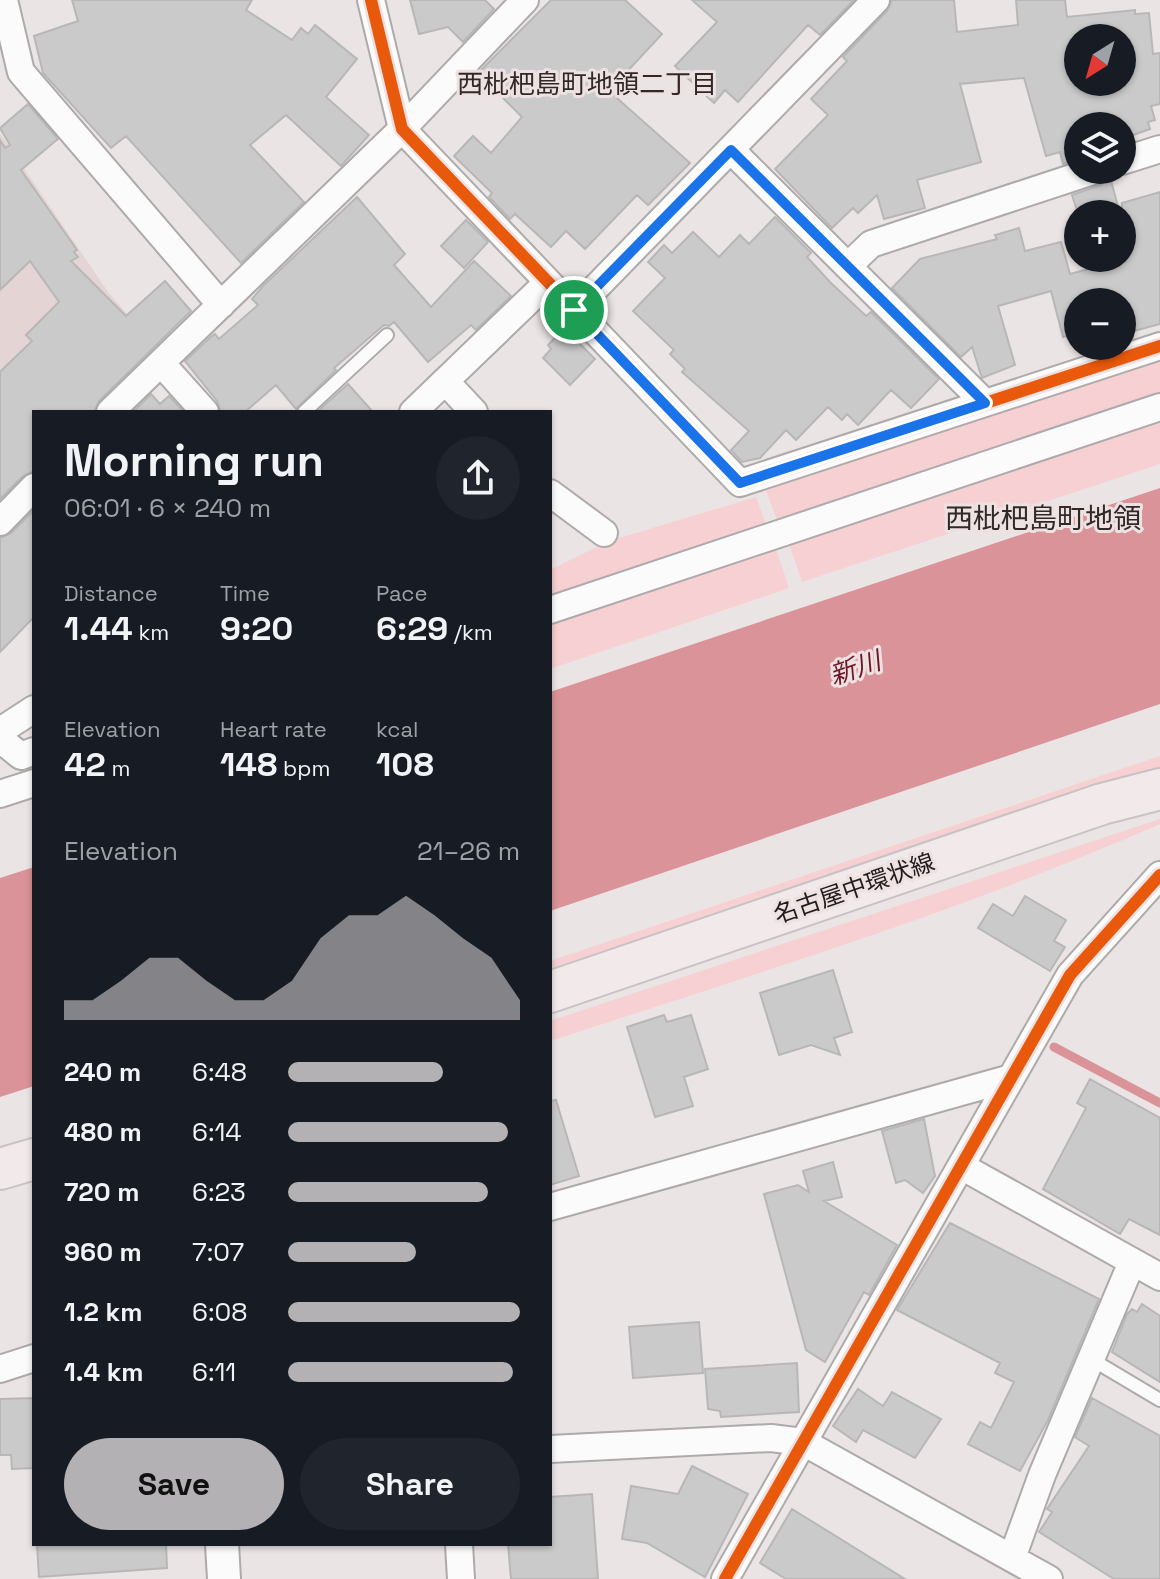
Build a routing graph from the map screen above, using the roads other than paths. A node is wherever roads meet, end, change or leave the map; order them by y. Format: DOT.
graph roads {
  1 [pos="4,0"];
  2 [pos="371,0"];
  3 [pos="525,0"];
  4 [pos="876,0"];
  5 [pos="11,74"];
  6 [pos="402,129"];
  7 [pos="1160,149"];
  8 [pos="731,150"];
  9 [pos="1136,157"];
  10 [pos="1064,181"];
  11 [pos="848,266"];
  12 [pos="548,282"];
  13 [pos="221,305"];
  14 [pos="574,310"];
  15 [pos="387,335"];
  16 [pos="1160,346"];
  17 [pos="161,363"];
  18 [pos="445,381"];
  19 [pos="985,403"];
  20 [pos="1160,407"];
  21 [pos="112,410"];
  22 [pos="203,410"];
  23 [pos="306,410"];
  24 [pos="415,410"];
  25 [pos="472,410"];
  26 [pos="32,489"];
  27 [pos="552,494"];
  28 [pos="0,522"];
  29 [pos="604,533"];
  30 [pos="552,609"];
  31 [pos="32,710"];
  32 [pos="0,731"];
  33 [pos="0,740"];
  34 [pos="32,752"];
  35 [pos="32,784"];
  36 [pos="1160,789"];
  37 [pos="0,794"];
  38 [pos="1160,875"];
  39 [pos="552,991"];
  40 [pos="1011,1078"];
  41 [pos="32,1160"];
  42 [pos="961,1166"];
  43 [pos="0,1169"];
  44 [pos="0,1176"];
  45 [pos="32,1178"];
  46 [pos="552,1206"];
  47 [pos="1132,1262"];
  48 [pos="1160,1277"];
  49 [pos="32,1359"];
  50 [pos="1091,1359"];
  51 [pos="0,1369"];
  52 [pos="1160,1400"];
  53 [pos="803,1442"];
  54 [pos="552,1449"];
  55 [pos="222,1546"];
  56 [pos="459,1546"];
  57 [pos="1012,1558"];
  58 [pos="224,1579"];
  59 [pos="461,1579"];
  60 [pos="725,1579"];
  61 [pos="1049,1579"];
  1 -- 5 [label="street"];
  2 -- 6 [label="street"];
  3 -- 6 [label="street"];
  4 -- 8 [label="street"];
  5 -- 13 [label="street"];
  6 -- 12 [label="street"];
  6 -- 13 [label="street"];
  7 -- 9 [label="street"];
  8 -- 11 [label="street"];
  8 -- 14 [label="street"];
  10 -- 11 [label="street"];
  11 -- 19 [label="street"];
  12 -- 14 [label="street"];
  12 -- 18 [label="street"];
  13 -- 17 [label="street"];
  14 -- 19 [label="street"];
  15 -- 23 [label="lane"];
  16 -- 19 [label="street"];
  17 -- 21 [label="street"];
  17 -- 22 [label="street"];
  18 -- 24 [label="street"];
  18 -- 25 [label="street"];
  20 -- 30 [label="street"];
  26 -- 28 [label="street"];
  27 -- 29 [label="street"];
  31 -- 32 [label="street"];
  33 -- 34 [label="street"];
  35 -- 37 [label="street"];
  36 -- 39 [label="main road, 名古屋中環状線"];
  38 -- 40 [label="street"];
  40 -- 42 [label="street"];
  40 -- 46 [label="street"];
  41 -- 43 [label="main road"];
  42 -- 47 [label="street"];
  42 -- 53 [label="street"];
  44 -- 45 [label="street"];
  47 -- 48 [label="street"];
  47 -- 50 [label="street"];
  49 -- 51 [label="street"];
  50 -- 52 [label="lane"];
  50 -- 57 [label="street"];
  53 -- 54 [label="street"];
  53 -- 57 [label="street"];
  53 -- 60 [label="street"];
  55 -- 58 [label="street"];
  56 -- 59 [label="street"];
  57 -- 61 [label="street"];
}
